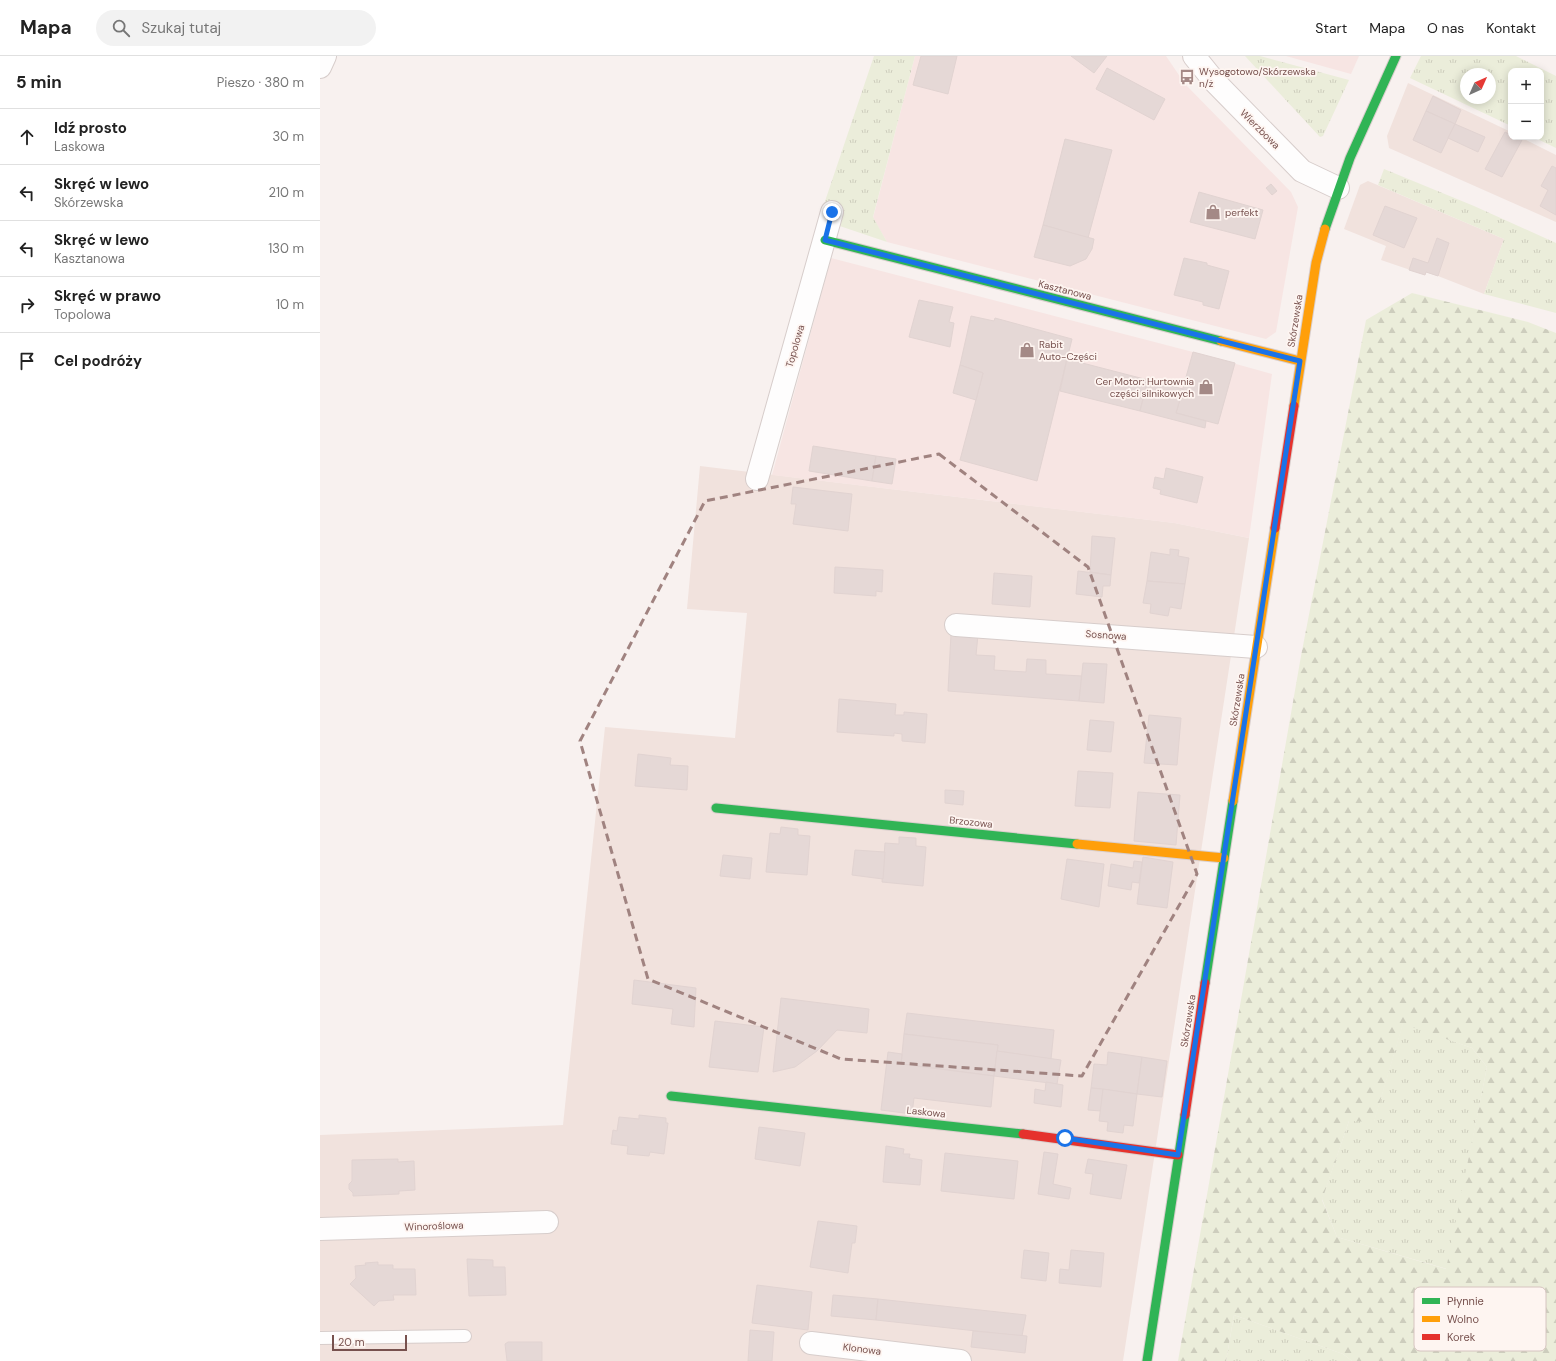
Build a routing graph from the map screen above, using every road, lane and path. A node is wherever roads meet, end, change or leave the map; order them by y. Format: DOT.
graph roads {
  1 [pos="325,56"];
  2 [pos="1194,56"];
  3 [pos="1396,56"];
  4 [pos="320,67"];
  5 [pos="1338,188"];
  6 [pos="832,212"];
  7 [pos="825,240"];
  8 [pos="1300,361"];
  9 [pos="757,479"];
  10 [pos="956,625"];
  11 [pos="1256,646"];
  12 [pos="716,808"];
  13 [pos="1224,858"];
  14 [pos="672,1096"];
  15 [pos="1178,1155"];
  16 [pos="547,1222"];
  17 [pos="320,1229"];
  18 [pos="465,1336"];
  19 [pos="320,1338"];
  20 [pos="811,1343"];
  21 [pos="960,1361"];
  22 [pos="1147,1361"];
  1 -- 4 [label="street"];
  2 -- 5 [label="street, Wierzbowa"];
  3 -- 5 [label="street, Skórzewska"];
  5 -- 8 [label="street, Skórzewska"];
  6 -- 7 [label="street, Topolowa"];
  7 -- 8 [label="street, Kasztanowa"];
  7 -- 9 [label="street, Topolowa"];
  8 -- 11 [label="street, Skórzewska"];
  10 -- 11 [label="street, Sosnowa"];
  11 -- 13 [label="street, Skórzewska"];
  12 -- 13 [label="street, Brzozowa"];
  13 -- 15 [label="street, Skórzewska"];
  14 -- 15 [label="street, Laskowa"];
  15 -- 22 [label="street, Skórzewska"];
  16 -- 17 [label="street, Winoroślowa"];
  18 -- 19 [label="lane"];
  20 -- 21 [label="street, Klonowa"];
}
